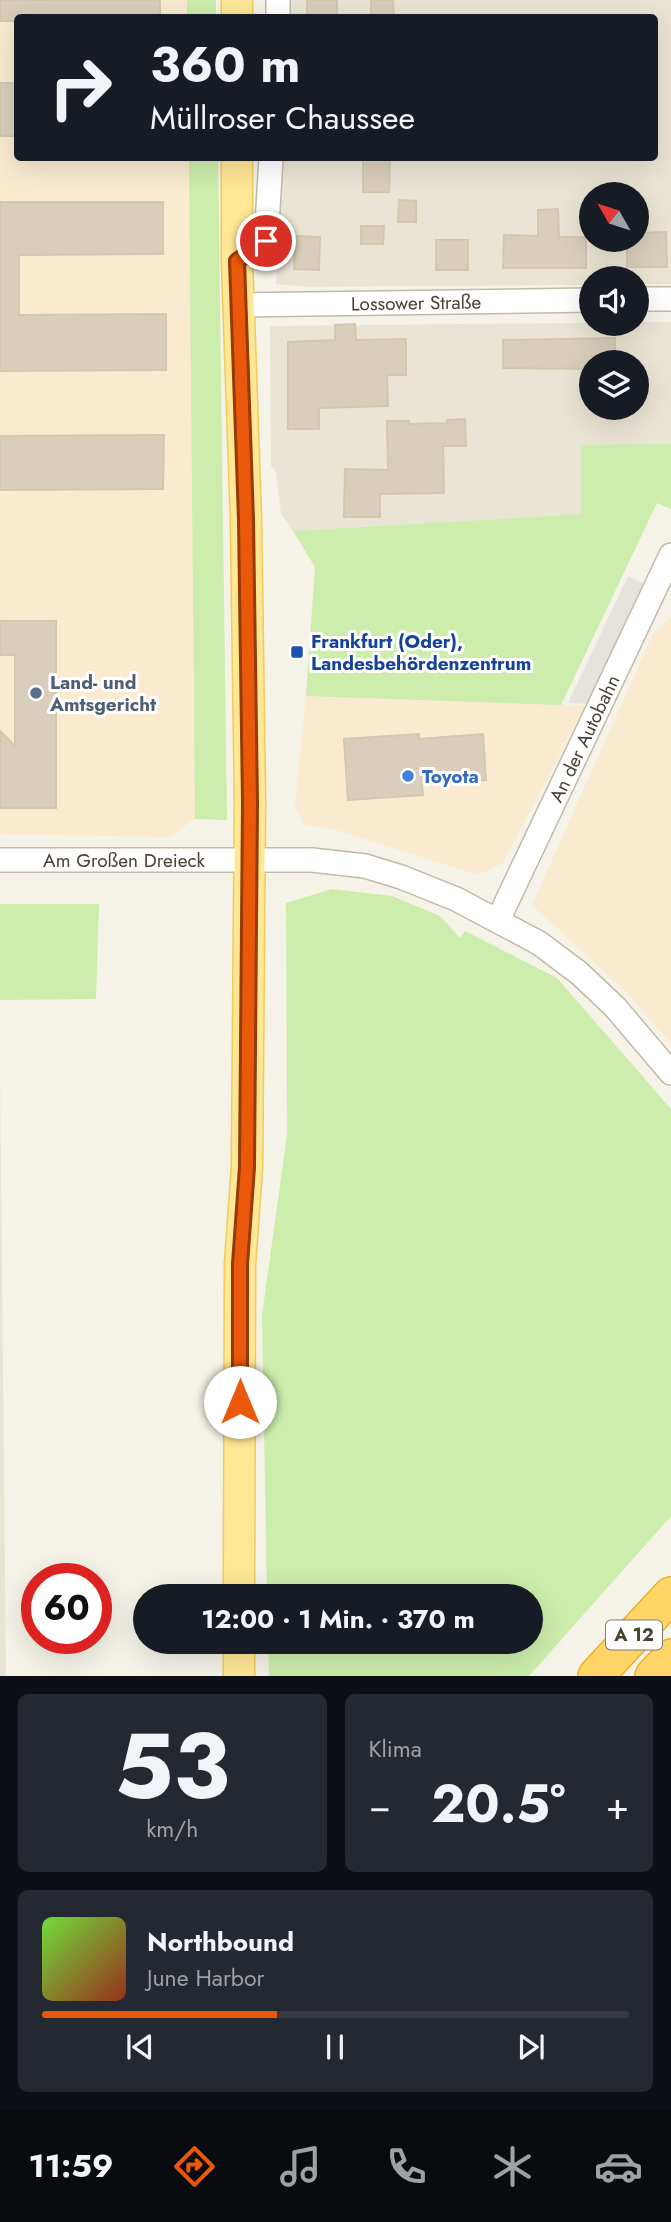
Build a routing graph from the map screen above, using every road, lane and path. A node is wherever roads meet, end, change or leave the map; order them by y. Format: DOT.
graph roads {
  1 [pos="237,161"];
  2 [pos="271,161"];
  3 [pos="237,261"];
  4 [pos="649,299"];
  5 [pos="671,299"];
  6 [pos="579,300"];
  7 [pos="239,305"];
  8 [pos="671,555"];
  9 [pos="0,860"];
  10 [pos="250,860"];
  11 [pos="498,920"];
  12 [pos="671,1073"];
  13 [pos="239,1584"];
  14 [pos="671,1595"];
  15 [pos="239,1654"];
  16 [pos="671,1657"];
  17 [pos="239,1676"];
  18 [pos="596,1676"];
  19 [pos="653,1676"];
  1 -- 3 [label="main road"];
  2 -- 3 [label="street"];
  3 -- 7 [label="main road"];
  4 -- 5 [label="street"];
  6 -- 7 [label="street, Lossower Straße"];
  7 -- 10 [label="main road"];
  8 -- 11 [label="street, An der Autobahn"];
  9 -- 10 [label="street, Am Großen Dreieck"];
  10 -- 11 [label="street"];
  10 -- 13 [label="main road"];
  11 -- 12 [label="street"];
  14 -- 18 [label="highway, A 12"];
  15 -- 17 [label="main road"];
  16 -- 19 [label="highway, A 12"];
}
